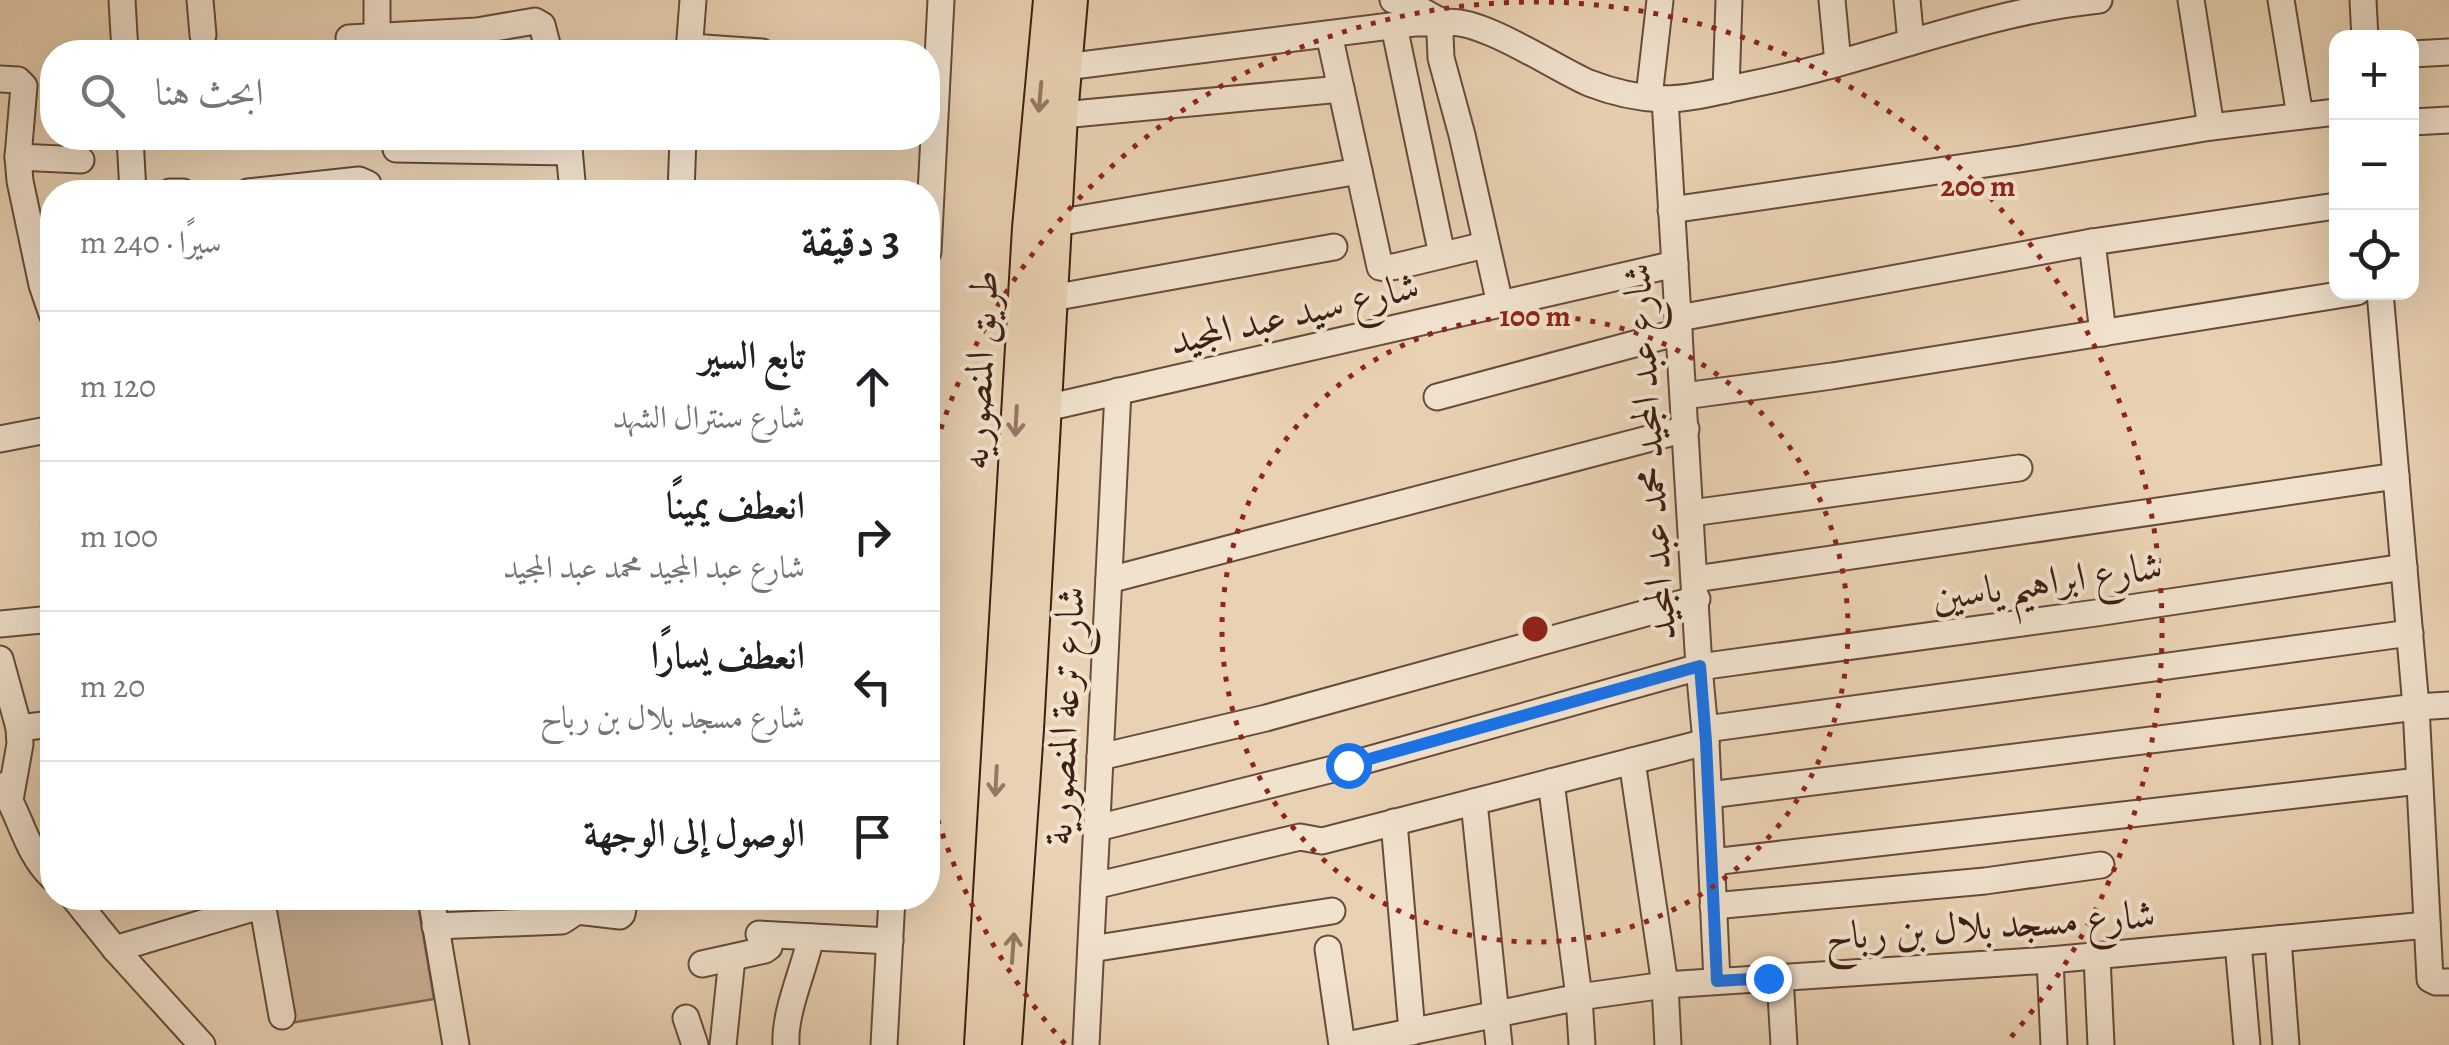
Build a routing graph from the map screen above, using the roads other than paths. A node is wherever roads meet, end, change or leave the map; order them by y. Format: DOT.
graph roads {
  1 [pos="122,0"];
  2 [pos="200,0"];
  3 [pos="378,0"];
  4 [pos="499,0"];
  5 [pos="693,0"];
  6 [pos="941,0"];
  7 [pos="1049,0"];
  8 [pos="1072,0"];
  9 [pos="1660,0"];
  10 [pos="1729,0"];
  11 [pos="1832,0"];
  12 [pos="1907,0"];
  13 [pos="2099,0"];
  14 [pos="2191,0"];
  15 [pos="2281,0"];
  16 [pos="2363,0"];
  17 [pos="2066,2"];
  18 [pos="1980,12"];
  19 [pos="1393,13"];
  20 [pos="1444,23"];
  21 [pos="502,27"];
  22 [pos="2365,30"];
  23 [pos="1330,34"];
  24 [pos="202,35"];
  25 [pos="377,36"];
  26 [pos="349,38"];
  27 [pos="124,40"];
  28 [pos="546,40"];
  29 [pos="690,40"];
  30 [pos="935,40"];
  31 [pos="1911,42"];
  32 [pos="2449,52"];
  33 [pos="2419,54"];
  34 [pos="1838,63"];
  35 [pos="1066,67"];
  36 [pos="0,79"];
  37 [pos="1341,90"];
  38 [pos="1726,90"];
  39 [pos="1657,98"];
  40 [pos="2329,113"];
  41 [pos="1062,115"];
  42 [pos="2300,116"];
  43 [pos="2449,120"];
  44 [pos="2419,122"];
  45 [pos="2210,127"];
  46 [pos="131,150"];
  47 [pos="569,150"];
  48 [pos="683,150"];
  49 [pos="930,150"];
  50 [pos="18,156"];
  51 [pos="80,160"];
  52 [pos="1359,172"];
  53 [pos="132,180"];
  54 [pos="572,180"];
  55 [pos="682,180"];
  56 [pos="930,180"];
  57 [pos="2329,207"];
  58 [pos="1671,210"];
  59 [pos="1056,223"];
  60 [pos="2092,242"];
  61 [pos="1485,245"];
  62 [pos="1334,247"];
  63 [pos="1442,255"];
  64 [pos="1675,264"];
  65 [pos="40,276"];
  66 [pos="2329,297"];
  67 [pos="1052,298"];
  68 [pos="2381,300"];
  69 [pos="1500,304"];
  70 [pos="1679,325"];
  71 [pos="2103,333"];
  72 [pos="1118,391"];
  73 [pos="1684,396"];
  74 [pos="1436,397"];
  75 [pos="1046,408"];
  76 [pos="1686,429"];
  77 [pos="40,431"];
  78 [pos="0,439"];
  79 [pos="2019,468"];
  80 [pos="2396,476"];
  81 [pos="1691,513"];
  82 [pos="2404,567"];
  83 [pos="1108,580"];
  84 [pos="1696,589"];
  85 [pos="40,620"];
  86 [pos="0,624"];
  87 [pos="2410,633"];
  88 [pos="0,659"];
  89 [pos="1700,666"];
  90 [pos="2449,704"];
  91 [pos="2416,707"];
  92 [pos="40,725"];
  93 [pos="1014,727"];
  94 [pos="19,728"];
  95 [pos="1706,735"];
  96 [pos="1100,756"];
  97 [pos="1632,761"];
  98 [pos="2419,780"];
  99 [pos="1551,782"];
  100 [pos="5,792"];
  101 [pos="1709,795"];
  102 [pos="1474,802"];
  103 [pos="1394,822"];
  104 [pos="1097,828"];
  105 [pos="40,862"];
  106 [pos="1712,862"];
  107 [pos="2101,865"];
  108 [pos="1094,886"];
  109 [pos="1713,906"];
  110 [pos="83,910"];
  111 [pos="245,910"];
  112 [pos="261,910"];
  113 [pos="433,910"];
  114 [pos="623,910"];
  115 [pos="891,910"];
  116 [pos="1332,911"];
  117 [pos="436,926"];
  118 [pos="2415,926"];
  119 [pos="811,937"];
  120 [pos="2278,940"];
  121 [pos="890,941"];
  122 [pos="2238,943"];
  123 [pos="114,949"];
  124 [pos="1090,949"];
  125 [pos="1328,949"];
  126 [pos="2097,956"];
  127 [pos="732,958"];
  128 [pos="2050,960"];
  129 [pos="702,964"];
  130 [pos="1780,978"];
  131 [pos="1717,981"];
  132 [pos="2449,982"];
  133 [pos="1665,985"];
  134 [pos="1579,997"];
  135 [pos="1498,1014"];
  136 [pos="282,1016"];
  137 [pos="686,1018"];
  138 [pos="1412,1032"];
  139 [pos="1453,1034"];
  140 [pos="1381,1042"];
  141 [pos="202,1045"];
  142 [pos="456,1045"];
  143 [pos="695,1045"];
  144 [pos="724,1045"];
  145 [pos="786,1045"];
  146 [pos="884,1045"];
  147 [pos="980,1045"];
  148 [pos="1006,1045"];
  149 [pos="1086,1045"];
  150 [pos="1348,1045"];
  151 [pos="1500,1045"];
  152 [pos="1582,1045"];
  153 [pos="1668,1045"];
  154 [pos="1784,1045"];
  155 [pos="2054,1045"];
  156 [pos="2101,1045"];
  157 [pos="2247,1045"];
  158 [pos="2286,1045"];
  1 -- 27 [label="street"];
  2 -- 24 [label="street"];
  3 -- 25 [label="street"];
  4 -- 21 [label="street"];
  5 -- 29 [label="street"];
  6 -- 30 [label="street"];
  7 -- 93 [label="main road, طريق المنصوريه, one-way"];
  8 -- 35 [label="main road, طريق المنصوريه"];
  9 -- 39 [label="street, شارع عبد المجيد محمد عبد المجيد"];
  10 -- 38 [label="street"];
  11 -- 34 [label="street"];
  12 -- 31 [label="street"];
  13 -- 17 [label="street"];
  14 -- 45 [label="street"];
  15 -- 42 [label="street"];
  16 -- 22 [label="street"];
  17 -- 18 [label="street"];
  18 -- 31 [label="street"];
  19 -- 20 [label="street"];
  19 -- 23 [label="street"];
  19 -- 63 [label="street"];
  20 -- 39 [label="street"];
  20 -- 61 [label="street"];
  21 -- 25 [label="street"];
  21 -- 28 [label="street"];
  23 -- 35 [label="street"];
  23 -- 37 [label="street"];
  25 -- 26 [label="street"];
  31 -- 34 [label="street"];
  32 -- 33 [label="street"];
  34 -- 38 [label="street"];
  35 -- 41 [label="main road, طريق المنصوريه"];
  36 -- 50 [label="street"];
  37 -- 41 [label="street"];
  37 -- 52 [label="street"];
  38 -- 39 [label="street"];
  39 -- 58 [label="street, شارع عبد المجيد محمد عبد المجيد"];
  40 -- 42 [label="street"];
  41 -- 59 [label="main road, طريق المنصوريه"];
  42 -- 45 [label="street"];
  43 -- 44 [label="street"];
  45 -- 58 [label="street"];
  46 -- 53 [label="street"];
  47 -- 54 [label="street"];
  48 -- 55 [label="street"];
  49 -- 56 [label="street"];
  50 -- 51 [label="street"];
  50 -- 65 [label="street"];
  52 -- 59 [label="street"];
  52 -- 63 [label="street"];
  57 -- 60 [label="street"];
  58 -- 64 [label="street, شارع عبد المجيد محمد عبد المجيد"];
  59 -- 67 [label="main road, طريق المنصوريه"];
  60 -- 70 [label="street"];
  60 -- 71 [label="street"];
  61 -- 63 [label="street"];
  61 -- 69 [label="street"];
  62 -- 67 [label="street"];
  64 -- 69 [label="street, شارع سيد عبد المجيد"];
  64 -- 70 [label="street, شارع عبد المجيد محمد عبد المجيد"];
  66 -- 71 [label="street"];
  67 -- 75 [label="main road, طريق المنصوريه"];
  68 -- 80 [label="street"];
  69 -- 72 [label="street, شارع سيد عبد المجيد"];
  70 -- 73 [label="street, شارع عبد المجيد محمد عبد المجيد"];
  70 -- 74 [label="street"];
  71 -- 73 [label="street"];
  72 -- 75 [label="street, شارع سيد عبد المجيد"];
  72 -- 83 [label="street, شارع ترعة المنصورية"];
  73 -- 76 [label="street, شارع عبد المجيد محمد عبد المجيد"];
  75 -- 93 [label="main road, طريق المنصوريه"];
  76 -- 81 [label="street, شارع عبد المجيد محمد عبد المجيد"];
  76 -- 83 [label="street"];
  77 -- 78 [label="street"];
  79 -- 81 [label="street"];
  80 -- 82 [label="street"];
  80 -- 84 [label="street"];
  81 -- 84 [label="street, شارع عبد المجيد محمد عبد المجيد"];
  82 -- 87 [label="street"];
  82 -- 89 [label="street, شارع ابراهيم ياسين"];
  83 -- 96 [label="street, شارع ترعة المنصورية"];
  84 -- 89 [label="street, شارع عبد المجيد محمد عبد المجيد"];
  84 -- 96 [label="street"];
  85 -- 86 [label="street"];
  87 -- 91 [label="street"];
  87 -- 95 [label="street"];
  88 -- 94 [label="street"];
  89 -- 95 [label="street, شارع عبد المجيد محمد عبد المجيد"];
  89 -- 104 [label="street, شارع ابراهيم ياسين"];
  90 -- 91 [label="street"];
  91 -- 98 [label="street"];
  91 -- 101 [label="street"];
  92 -- 94 [label="street"];
  93 -- 147 [label="main road, طريق المنصوريه, one-way"];
  148 -- 93 [label="main road, طريق المنصوريه, one-way"];
  94 -- 100 [label="street"];
  95 -- 97 [label="street"];
  95 -- 101 [label="street, شارع عبد المجيد محمد عبد المجيد"];
  96 -- 104 [label="street, شارع ترعة المنصورية"];
  97 -- 99 [label="street"];
  97 -- 133 [label="street"];
  98 -- 106 [label="street"];
  98 -- 118 [label="street"];
  99 -- 102 [label="street"];
  99 -- 134 [label="street"];
  100 -- 105 [label="street"];
  101 -- 106 [label="street, شارع عبد المجيد محمد عبد المجيد"];
  102 -- 103 [label="street"];
  102 -- 135 [label="street"];
  103 -- 108 [label="street"];
  103 -- 138 [label="street"];
  104 -- 108 [label="street, شارع ترعة المنصورية"];
  106 -- 109 [label="street, شارع عبد المجيد محمد عبد المجيد"];
  107 -- 109 [label="street"];
  108 -- 124 [label="street, شارع ترعة المنصورية"];
  109 -- 131 [label="street, شارع عبد المجيد محمد عبد المجيد"];
  110 -- 123 [label="street"];
  111 -- 123 [label="street"];
  112 -- 136 [label="street"];
  113 -- 117 [label="street"];
  114 -- 117 [label="street"];
  115 -- 121 [label="street"];
  116 -- 124 [label="street"];
  117 -- 142 [label="street"];
  118 -- 120 [label="street, شارع مسجد بلال بن رباح"];
  118 -- 132 [label="street"];
  119 -- 121 [label="street"];
  119 -- 127 [label="street"];
  119 -- 145 [label="street"];
  120 -- 122 [label="street, شارع مسجد بلال بن رباح"];
  120 -- 158 [label="street"];
  121 -- 146 [label="street"];
  122 -- 126 [label="street, شارع مسجد بلال بن رباح"];
  122 -- 157 [label="street"];
  123 -- 141 [label="street"];
  124 -- 149 [label="street, شارع ترعة المنصورية"];
  125 -- 150 [label="street"];
  126 -- 128 [label="street, شارع مسجد بلال بن رباح"];
  126 -- 156 [label="street"];
  127 -- 129 [label="street"];
  127 -- 144 [label="street"];
  128 -- 130 [label="street, شارع مسجد بلال بن رباح"];
  128 -- 155 [label="street"];
  130 -- 131 [label="street, شارع مسجد بلال بن رباح"];
  130 -- 154 [label="street"];
  131 -- 133 [label="street, شارع مسجد بلال بن رباح"];
  133 -- 134 [label="street, شارع مسجد بلال بن رباح"];
  133 -- 153 [label="street"];
  134 -- 135 [label="street, شارع مسجد بلال بن رباح"];
  134 -- 152 [label="street"];
  135 -- 139 [label="street, شارع مسجد بلال بن رباح"];
  135 -- 151 [label="street"];
  137 -- 143 [label="street"];
  138 -- 139 [label="street, شارع مسجد بلال بن رباح"];
  138 -- 140 [label="street, شارع مسجد بلال بن رباح"];
  140 -- 150 [label="street, شارع مسجد بلال بن رباح"];
}
